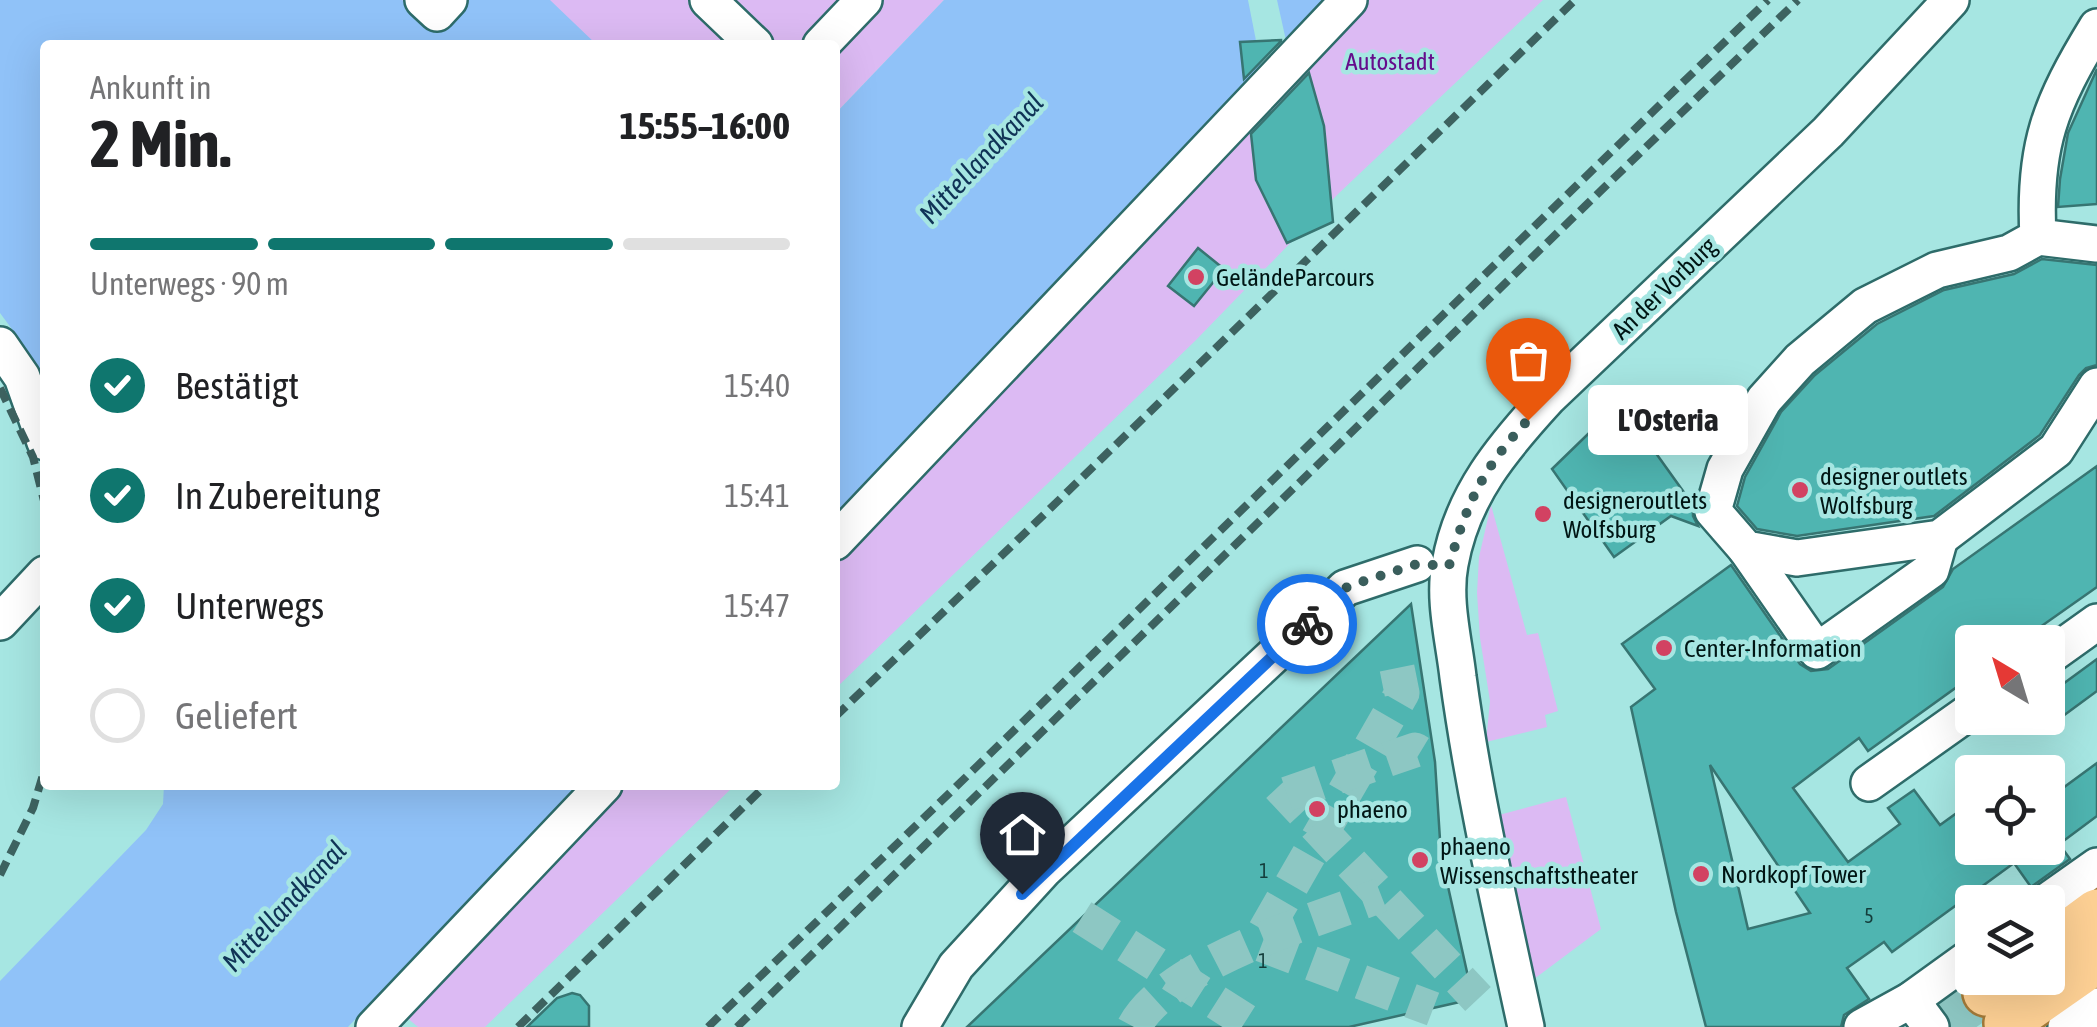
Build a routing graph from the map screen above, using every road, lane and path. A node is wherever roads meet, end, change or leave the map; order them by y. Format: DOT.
graph roads {
  1 [pos="424,0"];
  2 [pos="448,0"];
  3 [pos="708,0"];
  4 [pos="864,0"];
  5 [pos="1349,0"];
  6 [pos="1951,0"];
  7 [pos="2096,15"];
  8 [pos="750,40"];
  9 [pos="826,40"];
  10 [pos="2038,237"];
  11 [pos="2097,244"];
  12 [pos="0,344"];
  13 [pos="2097,386"];
  14 [pos="40,428"];
  15 [pos="840,537"];
  16 [pos="1940,538"];
  17 [pos="1746,549"];
  18 [pos="1433,565"];
  19 [pos="40,579"];
  20 [pos="0,622"];
  21 [pos="2097,622"];
  22 [pos="2065,645"];
  23 [pos="1296,667"];
  24 [pos="1955,722"];
  25 [pos="1869,783"];
  26 [pos="599,790"];
  27 [pos="2097,866"];
  28 [pos="2065,889"];
  29 [pos="2097,912"];
  30 [pos="2065,936"];
  31 [pos="2097,960"];
  32 [pos="2065,968"];
  33 [pos="1972,995"];
  34 [pos="2097,1006"];
  35 [pos="1910,1018"];
  36 [pos="374,1027"];
  37 [pos="920,1027"];
  38 [pos="1526,1027"];
  39 [pos="1862,1027"];
  40 [pos="2066,1027"];
  1 -- 2 [label="street"];
  3 -- 8 [label="street"];
  4 -- 9 [label="street"];
  5 -- 15 [label="street"];
  6 -- 18 [label="street, An der Vorburg"];
  7 -- 10 [label="street"];
  10 -- 11 [label="street"];
  10 -- 17 [label="street"];
  12 -- 14 [label="street"];
  13 -- 16 [label="street"];
  16 -- 17 [label="street"];
  16 -- 17 [label="street"];
  18 -- 23 [label="street"];
  18 -- 37 [label="street"];
  18 -- 38 [label="street, An der Vorburg"];
  19 -- 20 [label="street"];
  21 -- 22 [label="street"];
  24 -- 25 [label="street"];
  26 -- 36 [label="street"];
  27 -- 28 [label="street"];
  29 -- 30 [label="main road"];
  31 -- 32 [label="main road"];
  33 -- 35 [label="street"];
  34 -- 40 [label="street"];
  35 -- 39 [label="street"];
}
